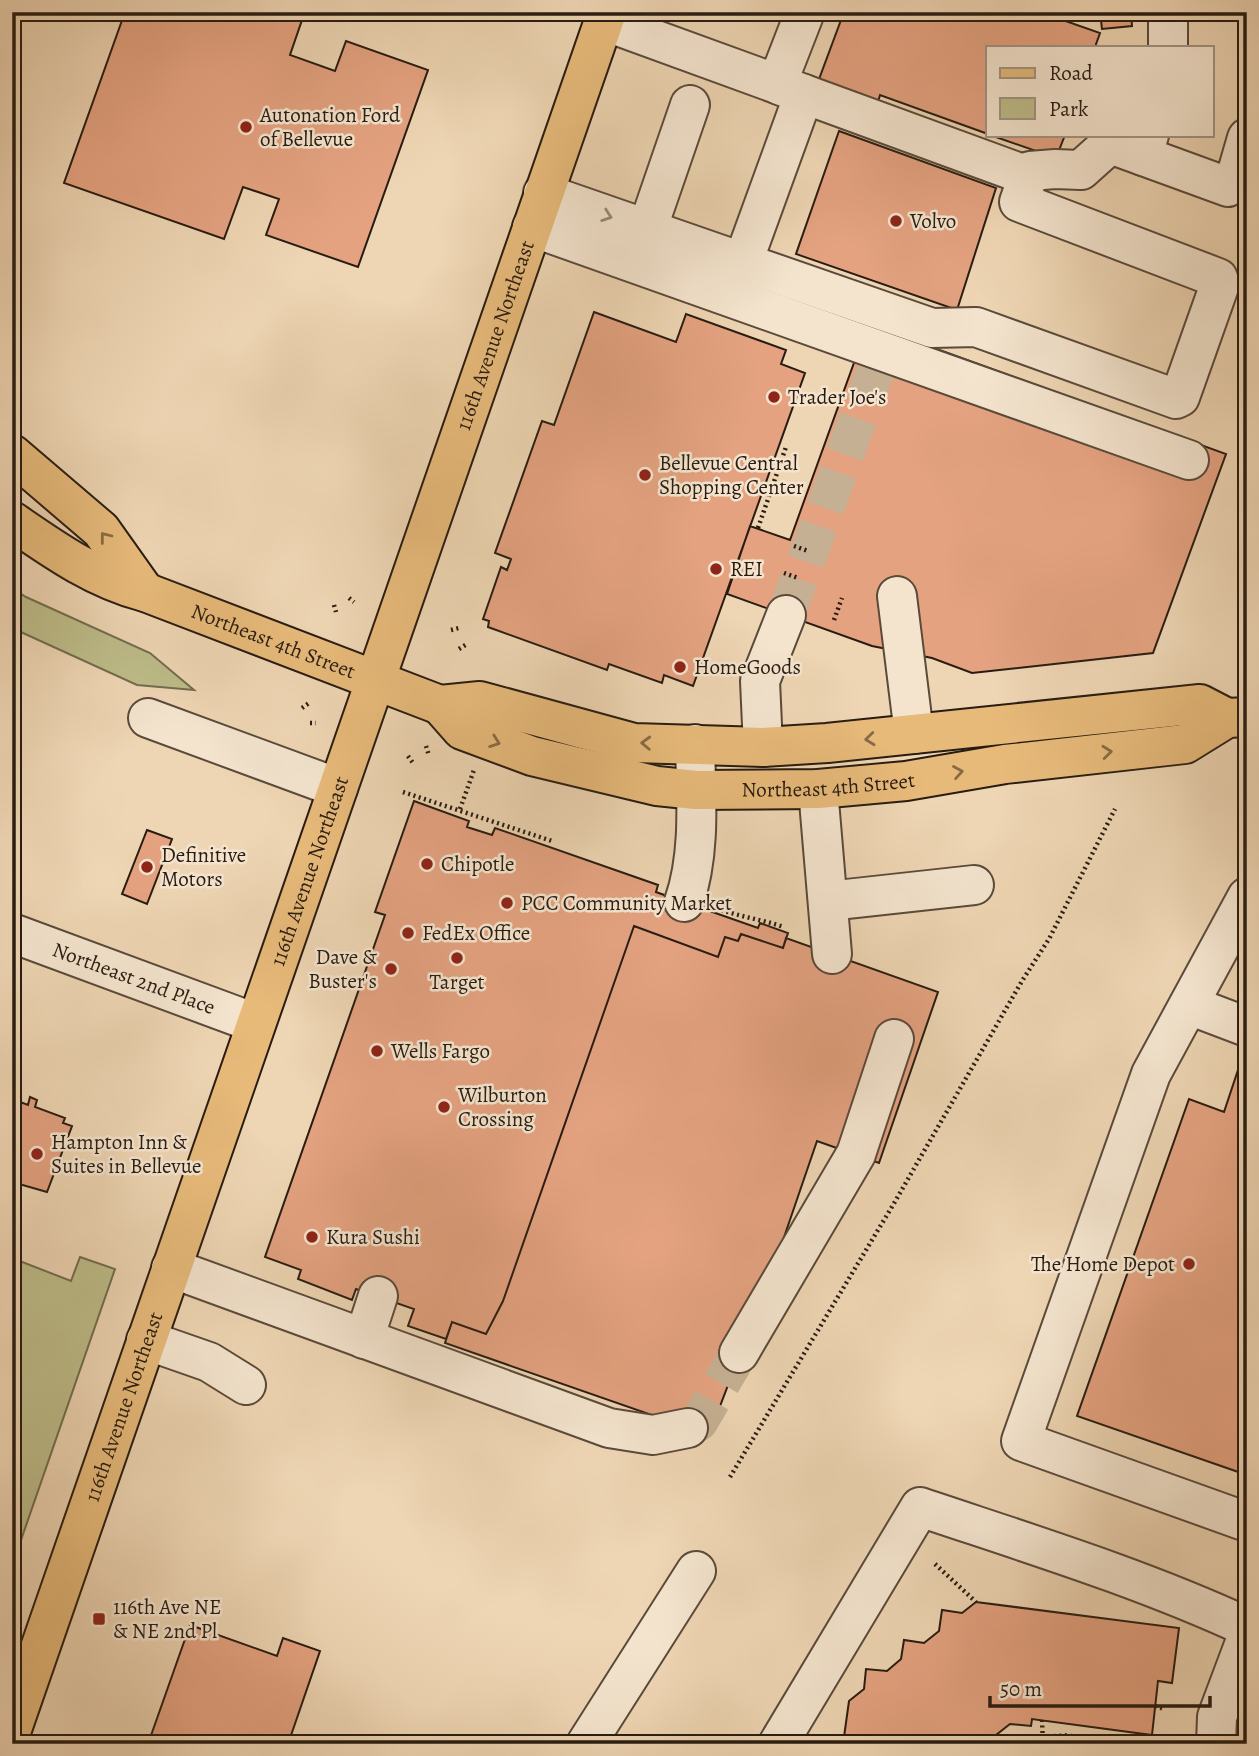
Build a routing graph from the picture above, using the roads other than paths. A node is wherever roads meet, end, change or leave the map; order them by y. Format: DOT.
graph roads {
  1 [pos="805,12"];
  2 [pos="1168,12"];
  3 [pos="605,17"];
  4 [pos="1168,46"];
  5 [pos="791,89"];
  6 [pos="690,105"];
  7 [pos="1247,138"];
  8 [pos="1146,145"];
  9 [pos="1028,176"];
  10 [pos="537,210"];
  11 [pos="647,230"];
  12 [pos="743,262"];
  13 [pos="12,454"];
  14 [pos="1189,460"];
  15 [pos="12,521"];
  16 [pos="145,592"];
  17 [pos="897,596"];
  18 [pos="786,615"];
  19 [pos="376,681"];
  20 [pos="440,705"];
  21 [pos="1237,717"];
  22 [pos="148,718"];
  23 [pos="914,734"];
  24 [pos="695,744"];
  25 [pos="763,747"];
  26 [pos="338,788"];
  27 [pos="696,789"];
  28 [pos="818,789"];
  29 [pos="974,885"];
  30 [pos="1247,897"];
  31 [pos="828,901"];
  32 [pos="696,904"];
  33 [pos="12,933"];
  34 [pos="832,954"];
  35 [pos="1189,1005"];
  36 [pos="255,1023"];
  37 [pos="1247,1027"];
  38 [pos="894,1039"];
  39 [pos="171,1268"];
  40 [pos="378,1296"];
  41 [pos="146,1339"];
  42 [pos="364,1339"];
  43 [pos="739,1353"];
  44 [pos="246,1385"];
  45 [pos="688,1428"];
  46 [pos="1247,1522"];
  47 [pos="696,1571"];
  48 [pos="1247,1627"];
  49 [pos="1247,1637"];
  50 [pos="12,1729"];
  51 [pos="586,1744"];
  52 [pos="778,1744"];
  53 [pos="1216,1744"];
  1 -- 5 [label="street"];
  2 -- 4 [label="street"];
  3 -- 5 [label="street"];
  3 -- 10 [label="main road, 116th Avenue Northeast"];
  5 -- 9 [label="street"];
  5 -- 12 [label="street"];
  6 -- 11 [label="street"];
  7 -- 8 [label="street"];
  8 -- 9 [label="street"];
  9 -- 12 [label="street"];
  10 -- 11 [label="street, one-way"];
  10 -- 14 [label="street"];
  10 -- 19 [label="main road, 116th Avenue Northeast"];
  11 -- 12 [label="street"];
  16 -- 13 [label="main road, one-way"];
  15 -- 16 [label="main road, Northeast 4th Street"];
  16 -- 19 [label="main road, Northeast 4th Street"];
  17 -- 23 [label="street"];
  18 -- 25 [label="street"];
  19 -- 20 [label="main road, Northeast 4th Street"];
  19 -- 26 [label="main road, 116th Avenue Northeast"];
  24 -- 20 [label="main road, Northeast 4th Street, one-way"];
  20 -- 27 [label="main road, Northeast 4th Street, one-way"];
  21 -- 23 [label="main road, Northeast 4th Street"];
  28 -- 21 [label="main road, Northeast 4th Street, one-way"];
  22 -- 26 [label="street"];
  23 -- 25 [label="main road, Northeast 4th Street, one-way"];
  24 -- 25 [label="main road, Northeast 4th Street"];
  24 -- 27 [label="street"];
  26 -- 36 [label="main road, 116th Avenue Northeast"];
  27 -- 28 [label="main road, Northeast 4th Street"];
  27 -- 32 [label="street"];
  28 -- 31 [label="street"];
  29 -- 31 [label="street"];
  30 -- 35 [label="street"];
  31 -- 34 [label="street"];
  33 -- 36 [label="street, Northeast 2nd Place"];
  35 -- 37 [label="street"];
  35 -- 46 [label="street"];
  36 -- 39 [label="main road, 116th Avenue Northeast"];
  38 -- 43 [label="street"];
  39 -- 41 [label="main road, 116th Avenue Northeast"];
  39 -- 42 [label="street"];
  40 -- 42 [label="street"];
  41 -- 44 [label="street"];
  41 -- 50 [label="main road, 116th Avenue Northeast"];
  42 -- 45 [label="street"];
  47 -- 51 [label="street"];
  48 -- 52 [label="street"];
  49 -- 53 [label="street"];
}
